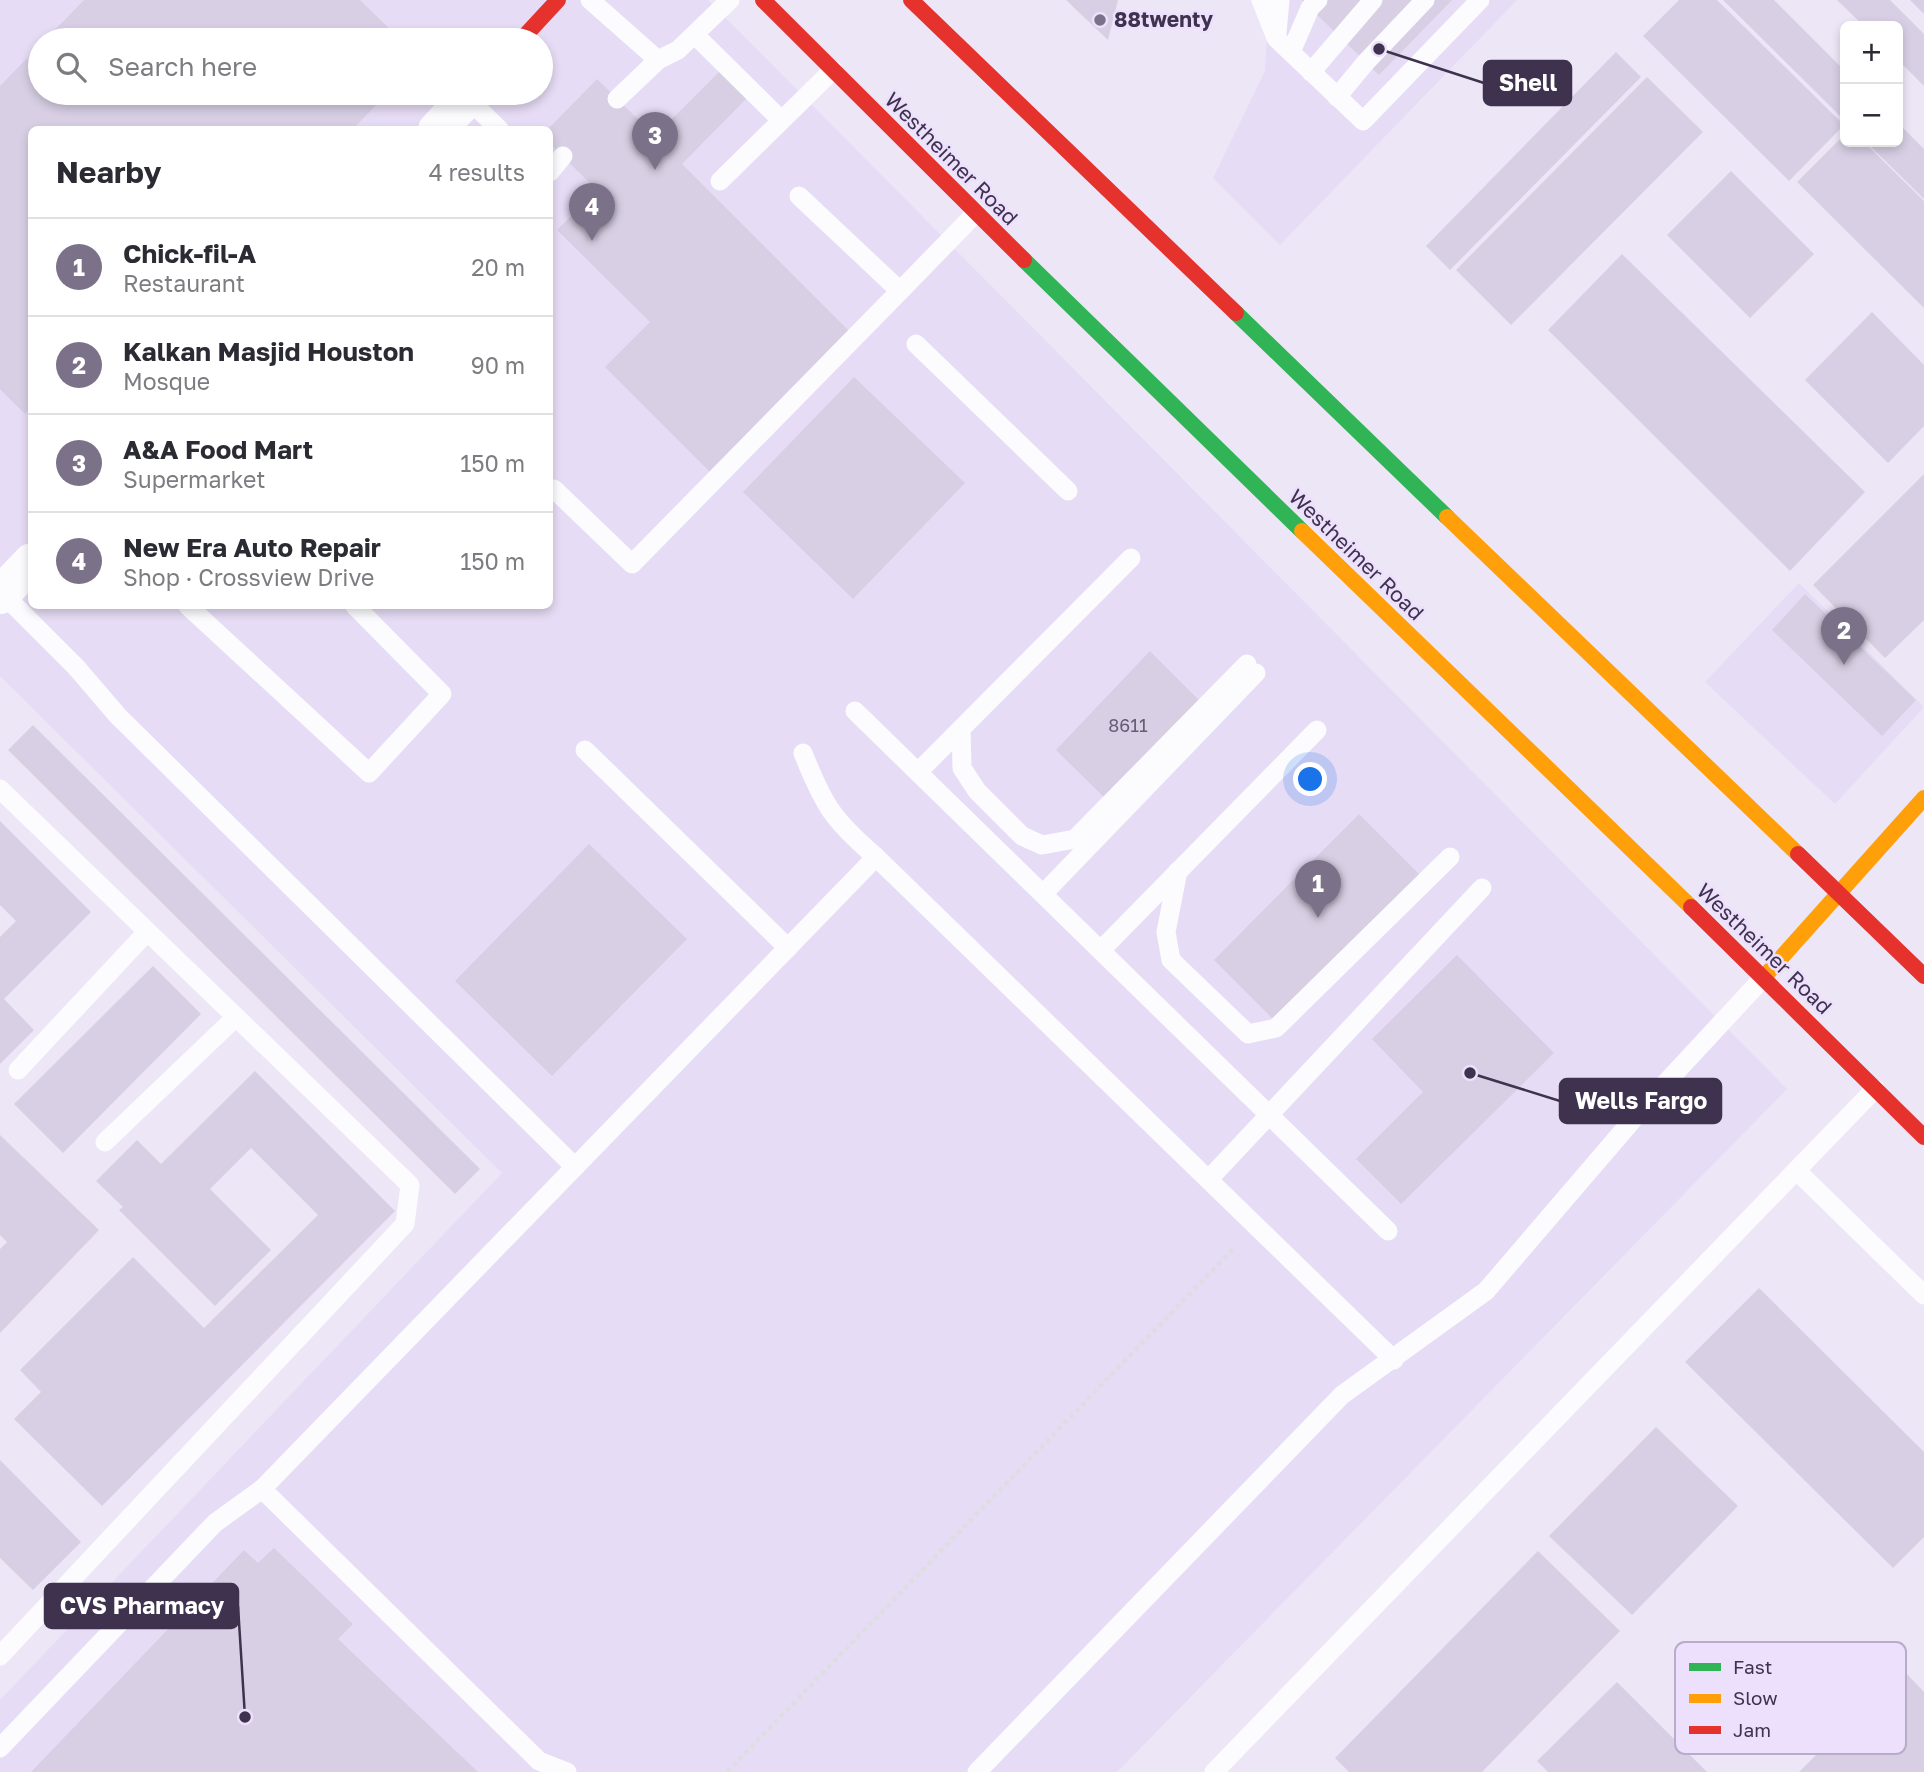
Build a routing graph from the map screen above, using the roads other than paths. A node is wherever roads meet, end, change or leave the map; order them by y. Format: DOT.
graph roads {
  1 [pos="558,0"];
  2 [pos="590,0"];
  3 [pos="730,0"];
  4 [pos="763,0"];
  5 [pos="911,0"];
  6 [pos="1261,0"];
  7 [pos="1280,0"];
  8 [pos="1318,0"];
  9 [pos="1373,0"];
  10 [pos="1425,0"];
  11 [pos="1480,0"];
  12 [pos="532,28"];
  13 [pos="695,35"];
  14 [pos="1276,38"];
  15 [pos="1291,52"];
  16 [pos="658,60"];
  17 [pos="833,70"];
  18 [pos="1311,72"];
  19 [pos="1337,97"];
  20 [pos="617,99"];
  21 [pos="460,105"];
  22 [pos="478,105"];
  23 [pos="781,120"];
  24 [pos="441,126"];
  25 [pos="496,126"];
  26 [pos="563,156"];
  27 [pos="553,168"];
  28 [pos="720,181"];
  29 [pos="799,195"];
  30 [pos="976,214"];
  31 [pos="900,292"];
  32 [pos="916,344"];
  33 [pos="554,489"];
  34 [pos="1068,491"];
  35 [pos="1131,558"];
  36 [pos="28,566"];
  37 [pos="1,594"];
  38 [pos="191,609"];
  39 [pos="358,609"];
  40 [pos="855,711"];
  41 [pos="961,729"];
  42 [pos="1317,730"];
  43 [pos="585,750"];
  44 [pos="803,753"];
  45 [pos="918,772"];
  46 [pos="0,789"];
  47 [pos="1924,799"];
  48 [pos="876,857"];
  49 [pos="1450,857"];
  50 [pos="1178,871"];
  51 [pos="1482,888"];
  52 [pos="1042,894"];
  53 [pos="1840,895"];
  54 [pos="148,932"];
  55 [pos="788,948"];
  56 [pos="1101,950"];
  57 [pos="1924,976"];
  58 [pos="1764,977"];
  59 [pos="236,1017"];
  60 [pos="18,1070"];
  61 [pos="1875,1089"];
  62 [pos="1268,1113"];
  63 [pos="1924,1136"];
  64 [pos="104,1142"];
  65 [pos="575,1167"];
  66 [pos="1797,1171"];
  67 [pos="1209,1179"];
  68 [pos="1388,1231"];
  69 [pos="1924,1295"];
  70 [pos="1394,1360"];
  71 [pos="262,1489"];
  72 [pos="0,1656"];
  73 [pos="0,1748"];
  74 [pos="567,1772"];
  75 [pos="977,1772"];
  76 [pos="1214,1772"];
  1 -- 12 [label="main road"];
  2 -- 16 [label="lane"];
  3 -- 13 [label="lane"];
  4 -- 17 [label="main road, Westheimer Road"];
  5 -- 53 [label="main road"];
  6 -- 14 [label="lane"];
  7 -- 14 [label="lane"];
  8 -- 15 [label="lane"];
  9 -- 18 [label="lane"];
  10 -- 19 [label="lane"];
  11 -- 19 [label="lane"];
  13 -- 16 [label="lane"];
  13 -- 23 [label="lane"];
  14 -- 15 [label="lane"];
  15 -- 18 [label="lane"];
  16 -- 20 [label="lane"];
  17 -- 23 [label="lane"];
  17 -- 30 [label="main road, Westheimer Road"];
  18 -- 19 [label="lane"];
  21 -- 24 [label="street"];
  22 -- 25 [label="lane"];
  23 -- 28 [label="lane"];
  26 -- 27 [label="lane"];
  29 -- 31 [label="lane"];
  30 -- 31 [label="lane"];
  30 -- 58 [label="main road, Westheimer Road"];
  31 -- 33 [label="lane"];
  32 -- 34 [label="lane"];
  35 -- 41 [label="lane"];
  36 -- 37 [label="street"];
  37 -- 65 [label="lane"];
  38 -- 39 [label="lane"];
  40 -- 45 [label="lane"];
  41 -- 45 [label="lane"];
  41 -- 52 [label="lane"];
  42 -- 50 [label="lane"];
  43 -- 55 [label="lane"];
  44 -- 48 [label="lane"];
  45 -- 52 [label="lane"];
  46 -- 54 [label="lane"];
  47 -- 53 [label="main road"];
  48 -- 55 [label="lane"];
  48 -- 67 [label="lane"];
  49 -- 50 [label="lane"];
  50 -- 56 [label="lane"];
  51 -- 62 [label="lane"];
  52 -- 56 [label="lane"];
  53 -- 57 [label="main road"];
  53 -- 58 [label="main road"];
  54 -- 59 [label="lane"];
  54 -- 60 [label="lane"];
  55 -- 65 [label="lane"];
  56 -- 62 [label="lane"];
  58 -- 61 [label="main road, Westheimer Road"];
  58 -- 70 [label="lane"];
  59 -- 64 [label="lane"];
  59 -- 72 [label="lane"];
  61 -- 63 [label="main road, Westheimer Road"];
  61 -- 66 [label="lane"];
  62 -- 67 [label="lane"];
  62 -- 68 [label="lane"];
  65 -- 71 [label="lane"];
  66 -- 69 [label="lane"];
  66 -- 76 [label="lane"];
  67 -- 70 [label="lane"];
  70 -- 75 [label="lane"];
  71 -- 73 [label="lane"];
  71 -- 74 [label="lane"];
}
